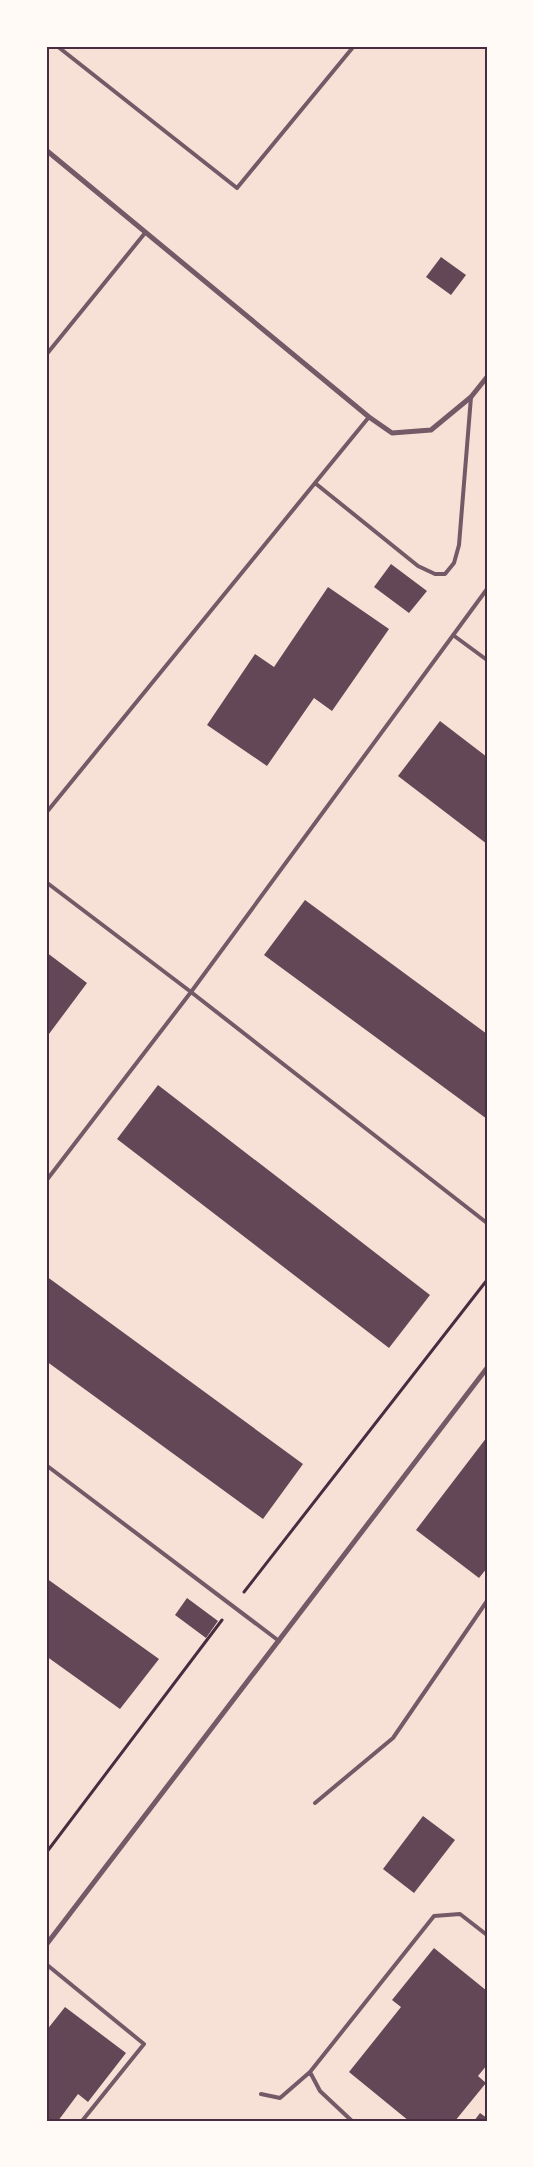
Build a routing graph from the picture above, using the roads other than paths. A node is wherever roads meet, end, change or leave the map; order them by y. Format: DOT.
graph roads {
  1 [pos="57,46"];
  2 [pos="354,46"];
  3 [pos="46,150"];
  4 [pos="145,233"];
  5 [pos="46,355"];
  6 [pos="487,377"];
  7 [pos="471,397"];
  8 [pos="369,417"];
  9 [pos="315,483"];
  10 [pos="487,589"];
  11 [pos="453,635"];
  12 [pos="487,660"];
  13 [pos="46,813"];
  14 [pos="46,882"];
  15 [pos="191,992"];
  16 [pos="46,1181"];
  17 [pos="487,1223"];
  18 [pos="487,1368"];
  19 [pos="46,1465"];
  20 [pos="487,1602"];
  21 [pos="279,1640"];
  22 [pos="316,1803"];
  23 [pos="487,1936"];
  24 [pos="46,1945"];
  25 [pos="46,1964"];
  26 [pos="310,2072"];
  27 [pos="261,2094"];
  28 [pos="82,2121"];
  29 [pos="352,2121"];
  1 -- 2 [label="lane"];
  3 -- 4 [label="street"];
  4 -- 5 [label="lane"];
  4 -- 8 [label="street"];
  6 -- 7 [label="street"];
  7 -- 8 [label="street"];
  7 -- 9 [label="lane"];
  8 -- 9 [label="lane"];
  9 -- 13 [label="lane"];
  10 -- 11 [label="lane"];
  11 -- 12 [label="lane"];
  11 -- 15 [label="lane"];
  14 -- 15 [label="lane"];
  15 -- 16 [label="lane"];
  15 -- 17 [label="lane"];
  18 -- 21 [label="street"];
  19 -- 21 [label="lane"];
  20 -- 22 [label="lane"];
  21 -- 24 [label="street"];
  23 -- 26 [label="lane"];
  25 -- 28 [label="lane"];
  26 -- 27 [label="lane"];
  26 -- 29 [label="lane"];
}
